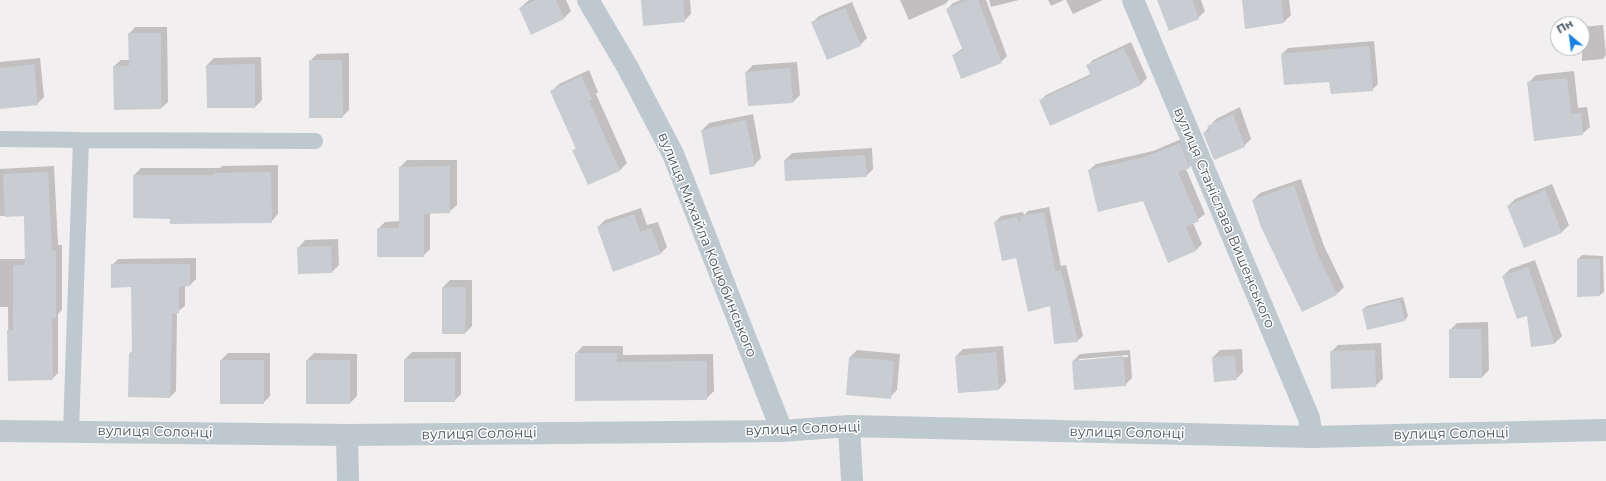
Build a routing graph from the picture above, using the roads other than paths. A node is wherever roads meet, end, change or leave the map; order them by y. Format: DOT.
graph roads {
  1 [pos="588,0"];
  2 [pos="1133,0"];
  3 [pos="0,139"];
  4 [pos="81,140"];
  5 [pos="315,141"];
  6 [pos="849,426"];
  7 [pos="1606,430"];
  8 [pos="0,431"];
  9 [pos="70,431"];
  10 [pos="782,431"];
  11 [pos="347,435"];
  12 [pos="1312,438"];
  13 [pos="348,481"];
  14 [pos="852,481"];
  1 -- 10 [label="street, вулиця Михайла Коцюбинського"];
  2 -- 12 [label="street, вулиця Станіслава Вишенського"];
  3 -- 4 [label="lane"];
  4 -- 5 [label="lane"];
  4 -- 9 [label="lane"];
  6 -- 10 [label="street, вулиця Солонці"];
  6 -- 12 [label="street, вулиця Солонці"];
  6 -- 14 [label="street"];
  7 -- 12 [label="street, вулиця Солонці"];
  8 -- 9 [label="street, вулиця Солонці"];
  9 -- 11 [label="street, вулиця Солонці"];
  10 -- 11 [label="street, вулиця Солонці"];
  11 -- 13 [label="street"];
}
